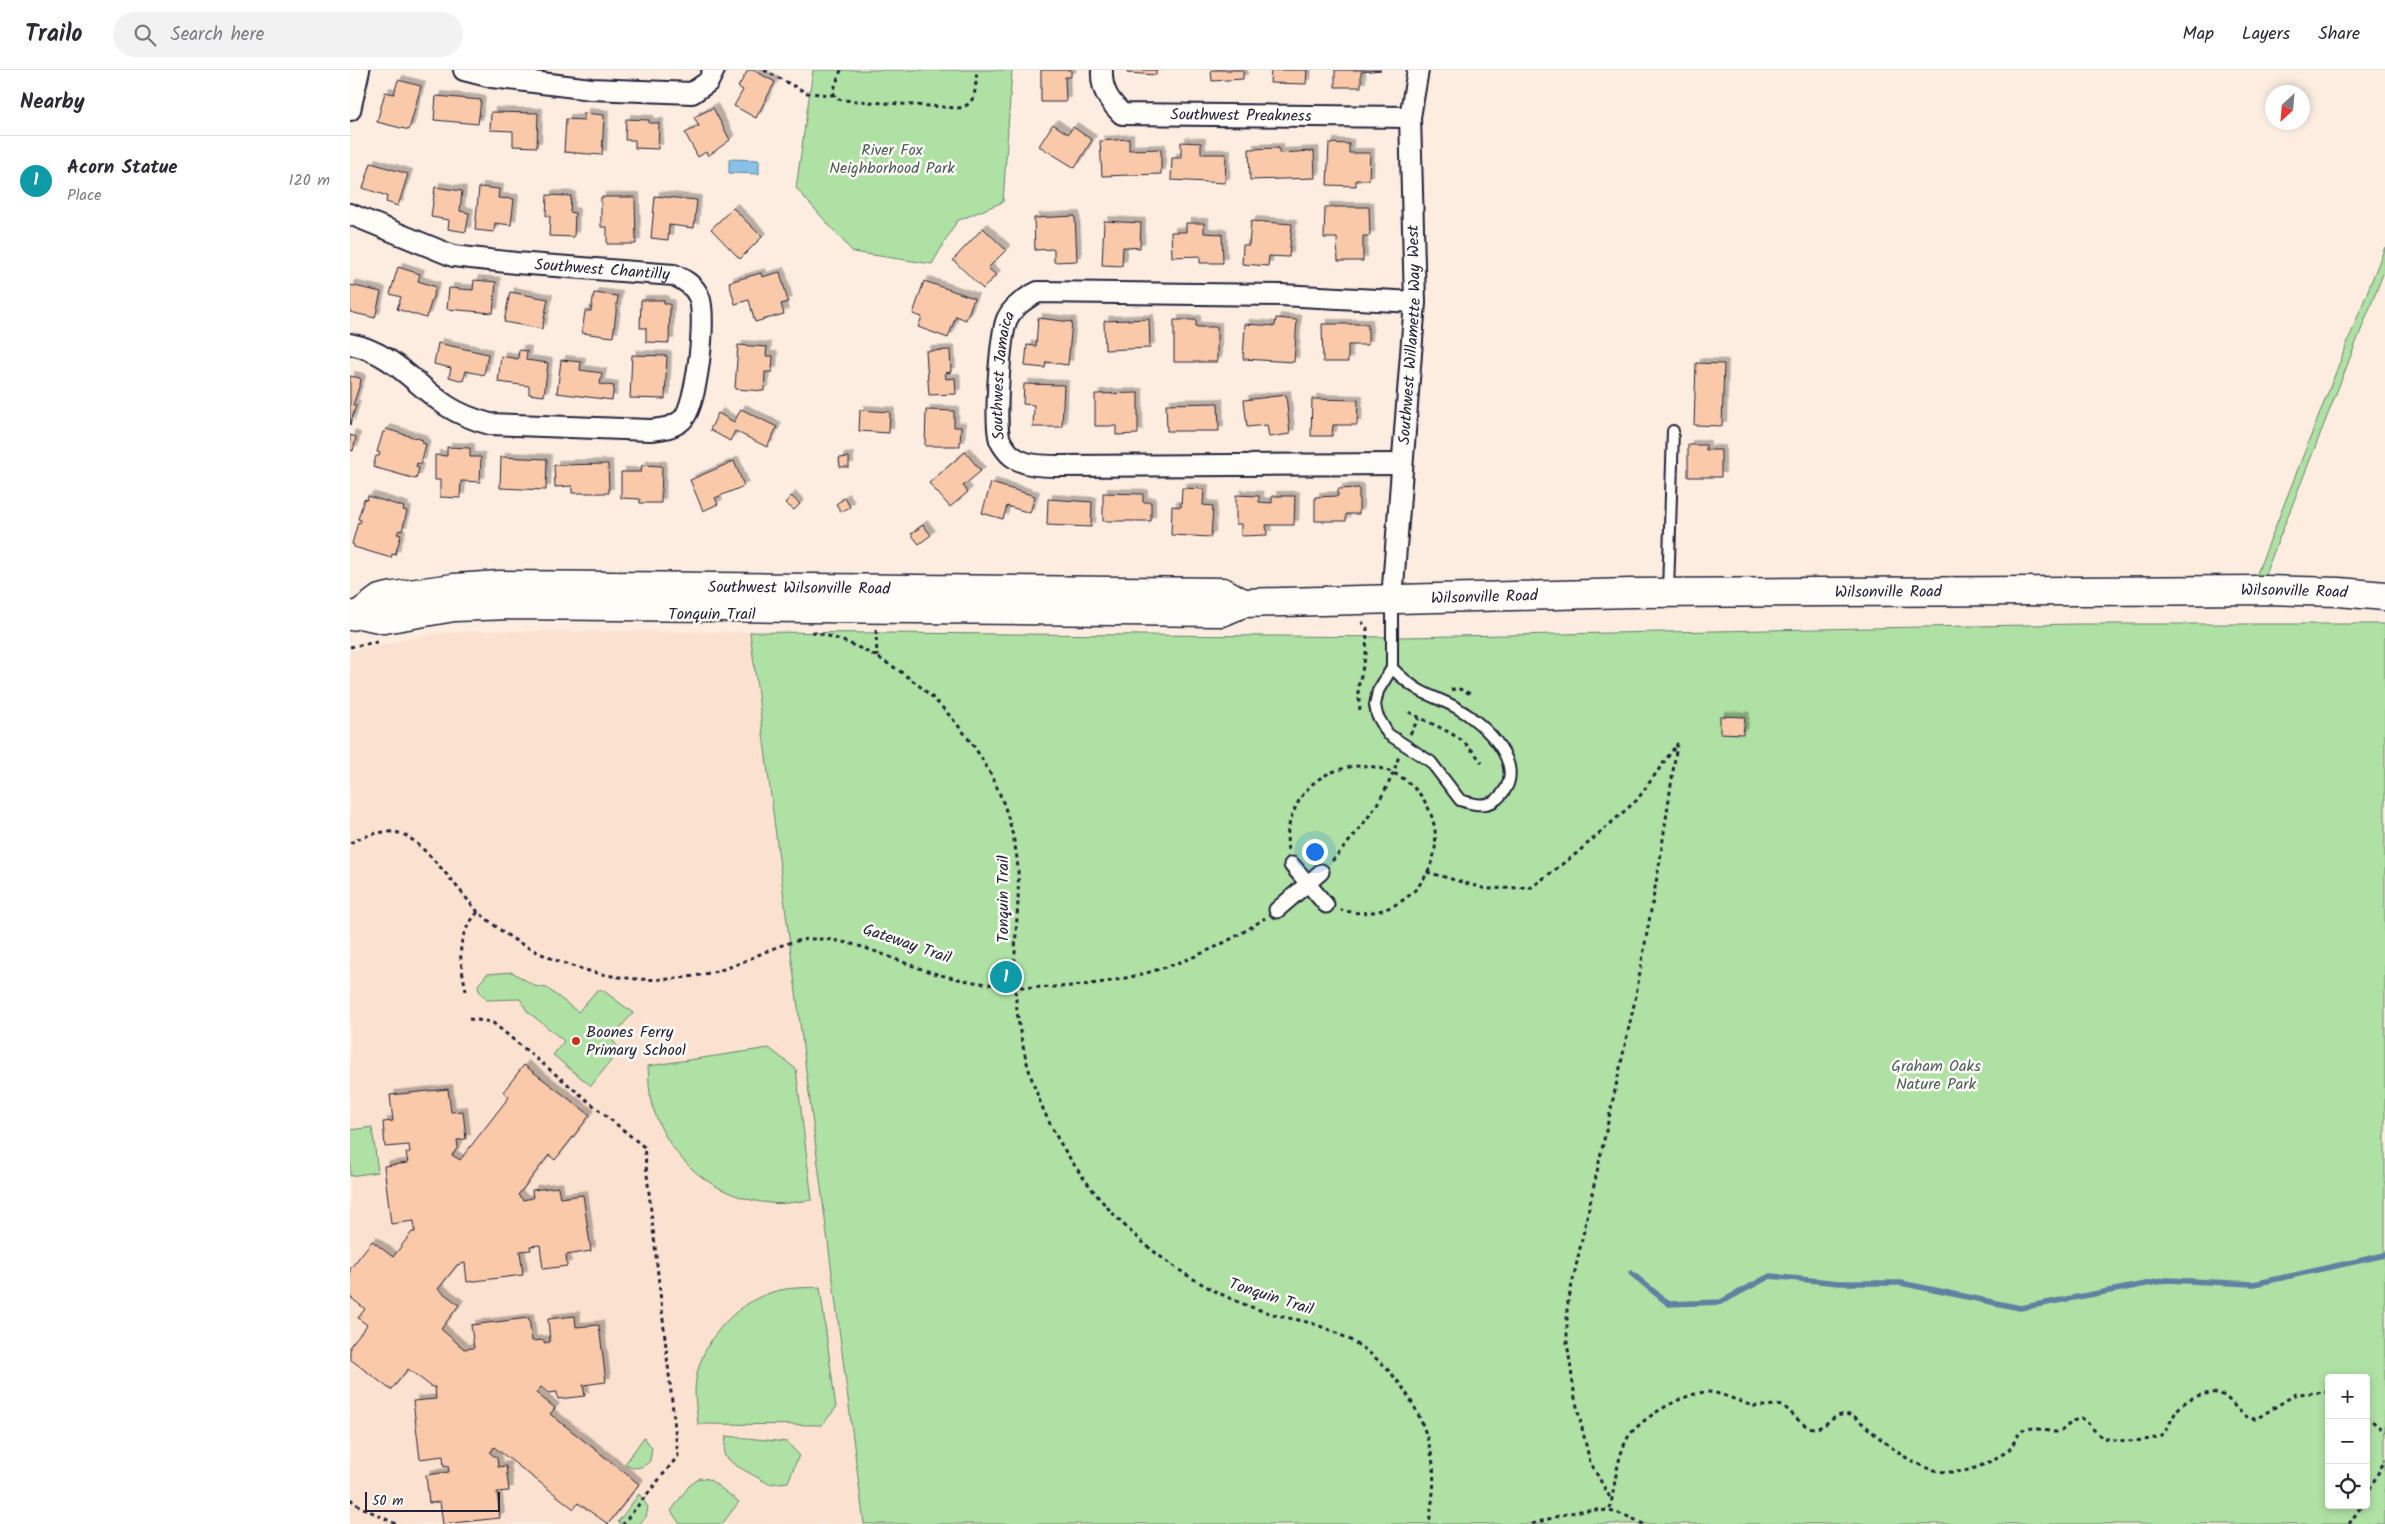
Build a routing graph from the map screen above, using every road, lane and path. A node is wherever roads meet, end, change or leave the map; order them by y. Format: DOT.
graph roads {
  1 [pos="360,70"];
  2 [pos="464,70"];
  3 [pos="714,70"];
  4 [pos="764,70"];
  5 [pos="841,70"];
  6 [pos="977,70"];
  7 [pos="1102,70"];
  8 [pos="1418,70"];
  9 [pos="833,95"];
  10 [pos="350,110"];
  11 [pos="1410,117"];
  12 [pos="350,214"];
  13 [pos="1415,302"];
  14 [pos="350,344"];
  15 [pos="1673,431"];
  16 [pos="1401,464"];
  17 [pos="1668,593"];
  18 [pos="2385,596"];
  19 [pos="1392,599"];
  20 [pos="355,615"];
  21 [pos="806,632"];
  22 [pos="385,640"];
  23 [pos="350,647"];
  24 [pos="1392,668"];
  25 [pos="1445,692"];
  26 [pos="1471,694"];
  27 [pos="1409,712"];
  28 [pos="1419,718"];
  29 [pos="1439,718"];
  30 [pos="1437,725"];
  31 [pos="1410,735"];
  32 [pos="1399,754"];
  33 [pos="1482,763"];
  34 [pos="1394,772"];
  35 [pos="350,843"];
  36 [pos="1292,865"];
  37 [pos="1321,872"];
  38 [pos="1427,872"];
  39 [pos="1308,884"];
  40 [pos="1326,904"];
  41 [pos="1277,910"];
  42 [pos="478,912"];
  43 [pos="1015,986"];
  44 [pos="466,991"];
  45 [pos="469,1019"];
  46 [pos="2325,1392"];
  47 [pos="2370,1419"];
  48 [pos="2385,1432"];
  49 [pos="2385,1460"];
  50 [pos="2370,1488"];
  51 [pos="350,1499"];
  52 [pos="1612,1500"];
  53 [pos="1610,1509"];
  54 [pos="2359,1509"];
  55 [pos="396,1524"];
  56 [pos="623,1524"];
  57 [pos="1429,1524"];
  58 [pos="1532,1524"];
  59 [pos="1644,1524"];
  60 [pos="2349,1524"];
  1 -- 10 [label="street"];
  2 -- 3 [label="street"];
  4 -- 9 [label="path"];
  5 -- 9 [label="path"];
  6 -- 9 [label="path"];
  7 -- 11 [label="street, Southwest Preakness"];
  8 -- 11 [label="street, Southwest Willamette Way West"];
  11 -- 13 [label="street, Southwest Willamette Way West"];
  12 -- 14 [label="street, Southwest Chantilly"];
  13 -- 16 [label="street, Southwest Willamette Way West"];
  13 -- 16 [label="street, Southwest Jamaica"];
  15 -- 17 [label="lane"];
  16 -- 19 [label="street, Southwest Willamette Way West"];
  17 -- 18 [label="main road, Wilsonville Road"];
  17 -- 19 [label="main road, Wilsonville Road"];
  19 -- 20 [label="main road, Southwest Wilsonville Road"];
  19 -- 24 [label="lane"];
  21 -- 43 [label="path, Tonquin Trail"];
  22 -- 23 [label="path"];
  24 -- 24 [label="lane"];
  25 -- 26 [label="path"];
  27 -- 28 [label="path"];
  28 -- 30 [label="path"];
  28 -- 31 [label="path"];
  29 -- 30 [label="path"];
  30 -- 33 [label="path"];
  32 -- 34 [label="path"];
  34 -- 36 [label="path"];
  34 -- 37 [label="path"];
  34 -- 38 [label="path"];
  35 -- 42 [label="path, Gateway Trail"];
  36 -- 39 [label="street"];
  37 -- 39 [label="street"];
  38 -- 40 [label="path"];
  38 -- 52 [label="path"];
  39 -- 40 [label="street"];
  39 -- 41 [label="street"];
  41 -- 43 [label="path, Gateway Trail"];
  42 -- 43 [label="path, Gateway Trail"];
  42 -- 44 [label="path"];
  43 -- 57 [label="path, Tonquin Trail"];
  45 -- 56 [label="path"];
  46 -- 52 [label="path"];
  47 -- 48 [label="path"];
  49 -- 50 [label="path"];
  51 -- 55 [label="path"];
  52 -- 53 [label="path"];
  53 -- 58 [label="path"];
  53 -- 59 [label="path"];
  54 -- 60 [label="path"];
}
